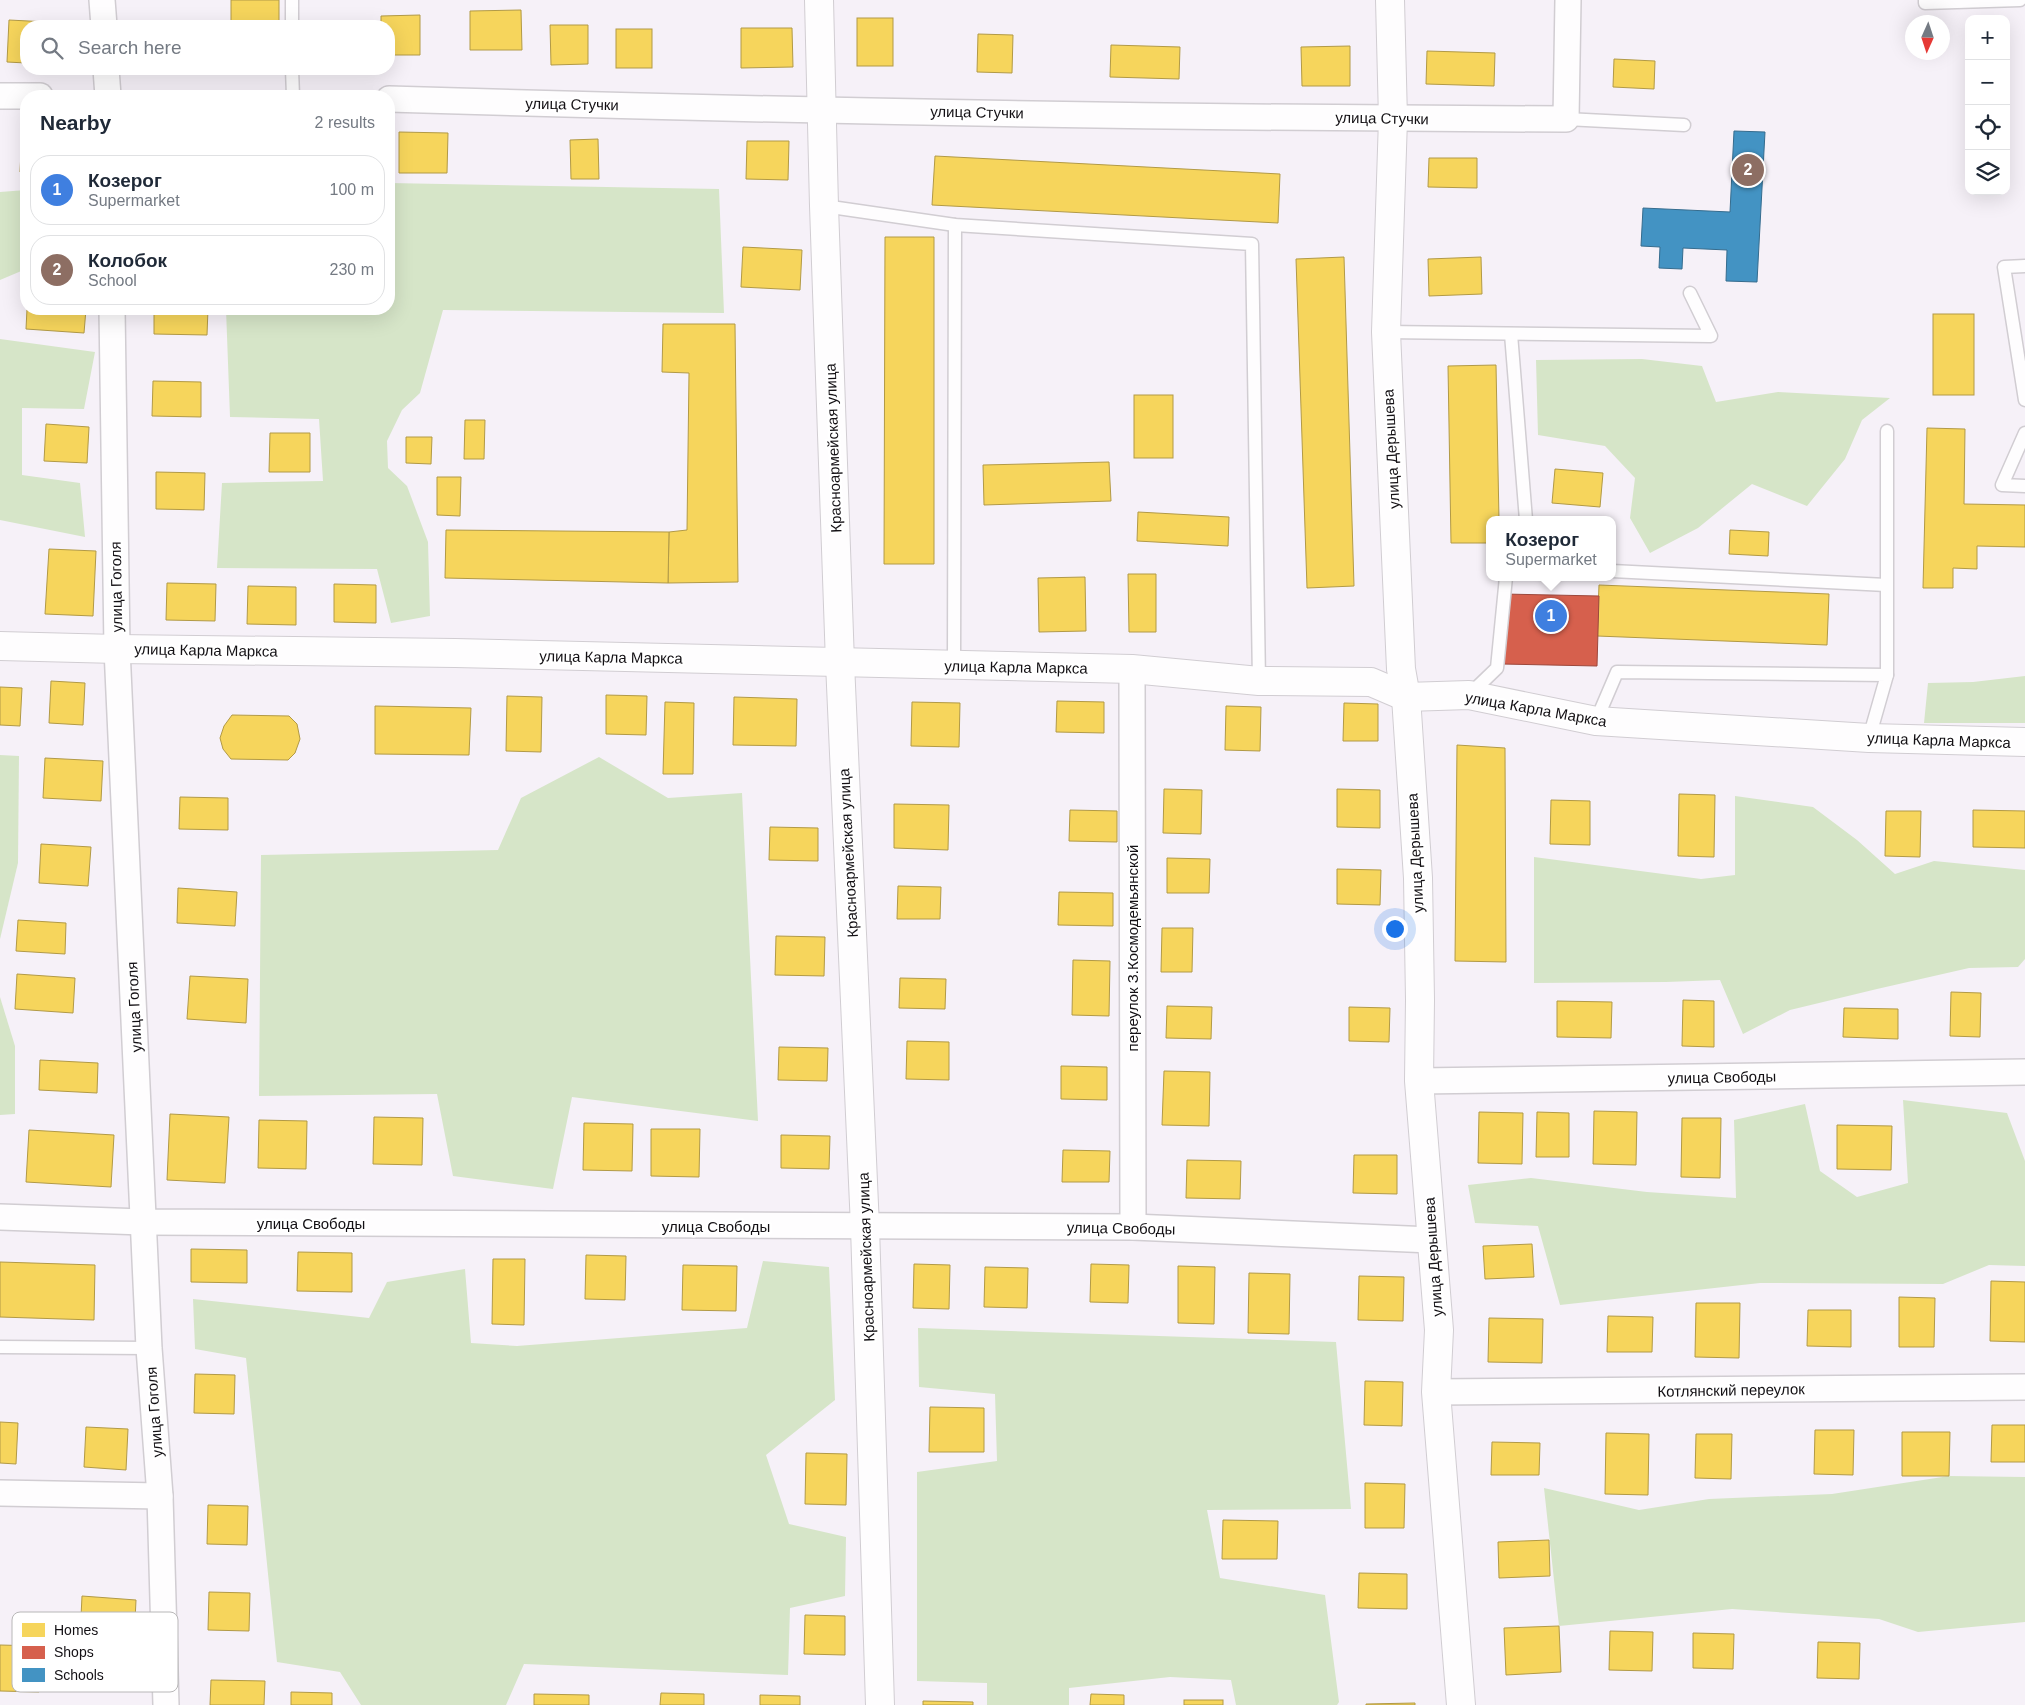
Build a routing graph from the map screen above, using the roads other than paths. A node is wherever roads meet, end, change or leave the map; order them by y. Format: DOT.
graph roads {
  1 [pos="102,0"];
  2 [pos="292,0"];
  3 [pos="819,0"];
  4 [pos="1390,0"];
  5 [pos="1568,0"];
  6 [pos="1925,0"];
  7 [pos="2020,0"];
  8 [pos="104,20"];
  9 [pos="292,20"];
  10 [pos="106,75"];
  11 [pos="292,75"];
  12 [pos="108,90"];
  13 [pos="293,90"];
  14 [pos="0,96"];
  15 [pos="20,96"];
  16 [pos="395,99"];
  17 [pos="823,110"];
  18 [pos="1393,119"];
  19 [pos="1566,119"];
  20 [pos="1684,125"];
  21 [pos="824,206"];
  22 [pos="955,225"];
  23 [pos="2025,266"];
  24 [pos="1690,293"];
  25 [pos="112,315"];
  26 [pos="1386,332"];
  27 [pos="1511,334"];
  28 [pos="2025,400"];
  29 [pos="1887,431"];
  30 [pos="2025,433"];
  31 [pos="2025,486"];
  32 [pos="1526,516"];
  33 [pos="1616,570"];
  34 [pos="1506,581"];
  35 [pos="1886,585"];
  36 [pos="0,646"];
  37 [pos="117,649"];
  38 [pos="840,663"];
  39 [pos="954,665"];
  40 [pos="1132,669"];
  41 [pos="1887,675"];
  42 [pos="1259,681"];
  43 [pos="1469,695"];
  44 [pos="1406,697"];
  45 [pos="1596,721"];
  46 [pos="1869,738"];
  47 [pos="2025,742"];
  48 [pos="2025,1072"];
  49 [pos="1419,1081"];
  50 [pos="0,1217"];
  51 [pos="143,1222"];
  52 [pos="865,1227"];
  53 [pos="1134,1227"];
  54 [pos="1431,1240"];
  55 [pos="0,1347"];
  56 [pos="149,1348"];
  57 [pos="2025,1387"];
  58 [pos="1436,1392"];
  59 [pos="0,1493"];
  60 [pos="160,1496"];
  61 [pos="163,1612"];
  62 [pos="166,1692"];
  63 [pos="166,1705"];
  64 [pos="880,1705"];
  65 [pos="1461,1705"];
  1 -- 8 [label="street"];
  2 -- 9 [label="lane"];
  3 -- 17 [label="street, Красноармейская улица"];
  4 -- 18 [label="street, улица Дерышева"];
  5 -- 19 [label="street"];
  6 -- 7 [label="lane"];
  10 -- 12 [label="street"];
  11 -- 13 [label="lane"];
  14 -- 15 [label="street"];
  16 -- 17 [label="street, улица Стучки"];
  17 -- 18 [label="street, улица Стучки"];
  17 -- 21 [label="street, Красноармейская улица"];
  18 -- 19 [label="street, улица Стучки"];
  18 -- 26 [label="street, улица Дерышева"];
  19 -- 20 [label="lane"];
  21 -- 22 [label="lane"];
  21 -- 38 [label="street, Красноармейская улица"];
  22 -- 39 [label="lane"];
  22 -- 42 [label="lane"];
  23 -- 28 [label="lane"];
  24 -- 27 [label="lane"];
  25 -- 37 [label="street, улица Гоголя"];
  26 -- 27 [label="lane"];
  26 -- 44 [label="street, улица Дерышева"];
  27 -- 32 [label="lane"];
  29 -- 35 [label="lane"];
  30 -- 31 [label="lane"];
  33 -- 35 [label="lane"];
  34 -- 43 [label="lane"];
  35 -- 41 [label="lane"];
  36 -- 37 [label="street, улица Карла Маркса"];
  37 -- 38 [label="street, улица Карла Маркса"];
  37 -- 51 [label="street, улица Гоголя"];
  38 -- 39 [label="street, улица Карла Маркса"];
  38 -- 52 [label="street, Красноармейская улица"];
  39 -- 40 [label="street, улица Карла Маркса"];
  40 -- 42 [label="street, улица Карла Маркса"];
  40 -- 53 [label="street, переулок З.Космодемьянской"];
  41 -- 45 [label="lane"];
  41 -- 46 [label="lane"];
  42 -- 44 [label="street, улица Карла Маркса"];
  43 -- 44 [label="street, улица Карла Маркса"];
  43 -- 45 [label="street, улица Карла Маркса"];
  44 -- 49 [label="street, улица Дерышева"];
  45 -- 46 [label="street, улица Карла Маркса"];
  46 -- 47 [label="street, улица Карла Маркса"];
  48 -- 49 [label="street, улица Свободы"];
  49 -- 54 [label="street, улица Дерышева"];
  50 -- 51 [label="street, улица Свободы"];
  51 -- 52 [label="street, улица Свободы"];
  51 -- 56 [label="street, улица Гоголя"];
  52 -- 53 [label="street, улица Свободы"];
  52 -- 64 [label="street, Красноармейская улица"];
  53 -- 54 [label="street, улица Свободы"];
  54 -- 58 [label="street, улица Дерышева"];
  55 -- 56 [label="lane"];
  56 -- 60 [label="street, улица Гоголя"];
  57 -- 58 [label="street, Котлянский переулок"];
  58 -- 65 [label="street, улица Дерышева"];
  59 -- 60 [label="street"];
  60 -- 61 [label="street, улица Гоголя"];
  62 -- 63 [label="street, улица Гоголя"];
}
